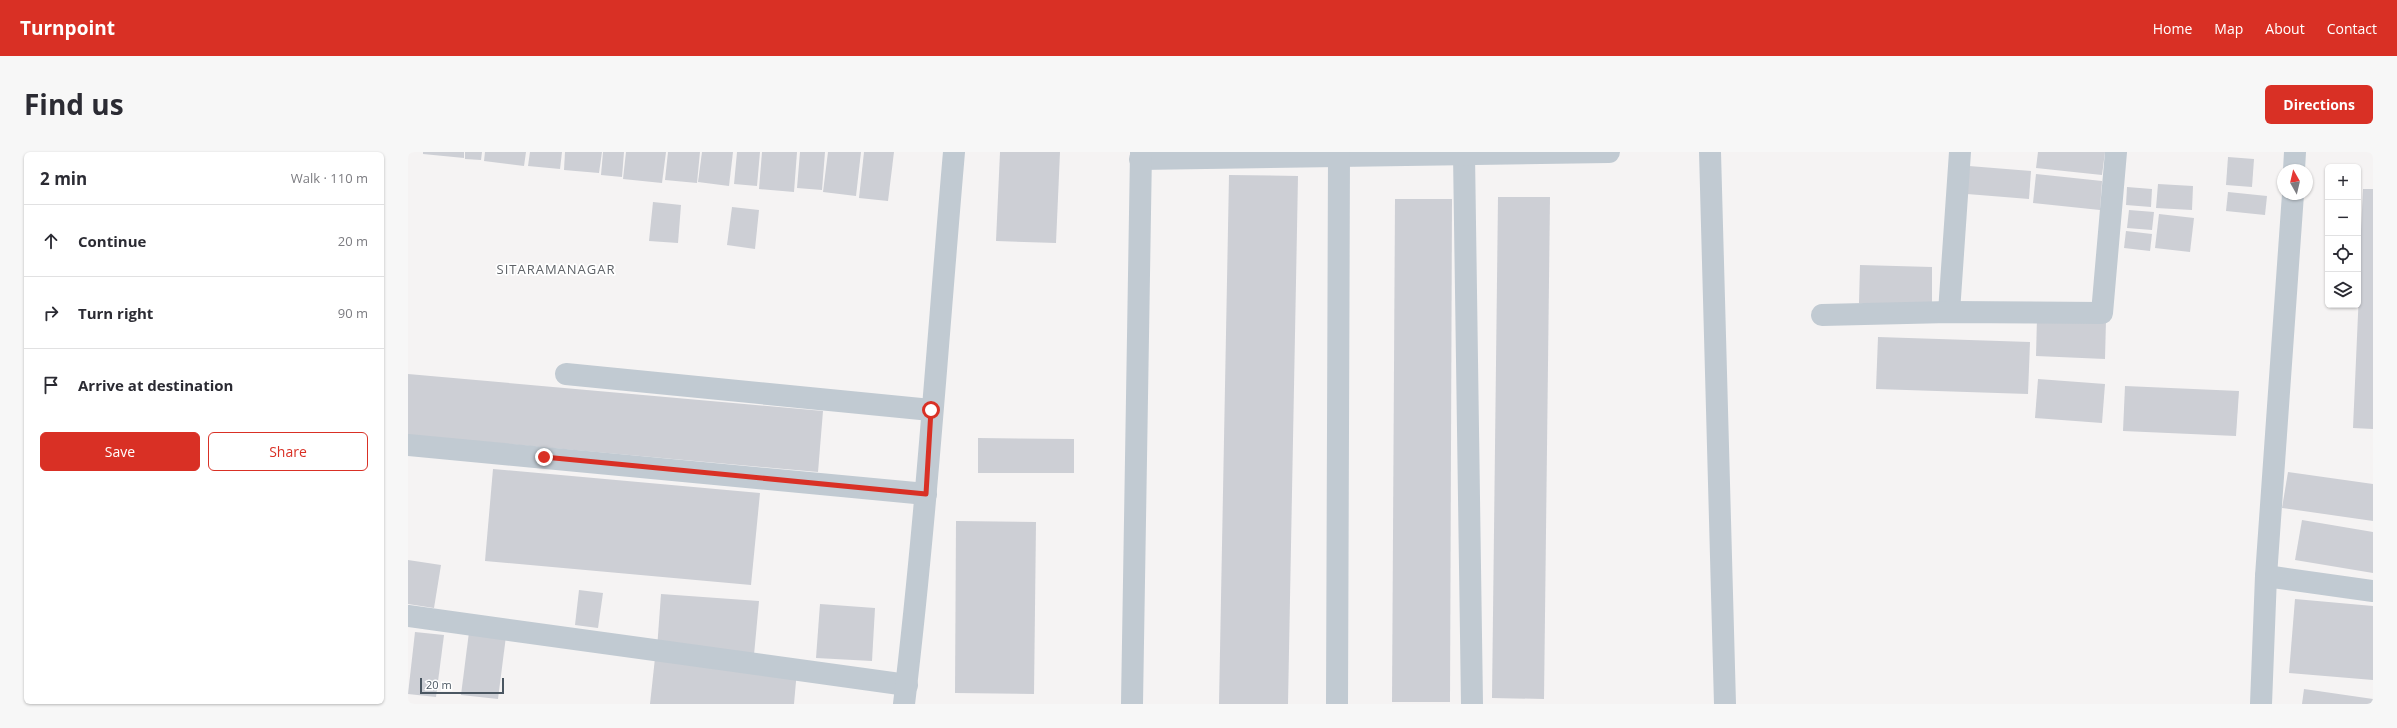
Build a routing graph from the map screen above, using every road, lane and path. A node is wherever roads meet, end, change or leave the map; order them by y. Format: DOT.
graph roads {
  1 [pos="954,152"];
  2 [pos="1609,152"];
  3 [pos="1710,152"];
  4 [pos="1960,152"];
  5 [pos="2116,152"];
  6 [pos="2295,152"];
  7 [pos="1464,154"];
  8 [pos="1141,156"];
  9 [pos="1339,156"];
  10 [pos="2294,164"];
  11 [pos="2293,200"];
  12 [pos="1948,312"];
  13 [pos="1822,314"];
  14 [pos="566,374"];
  15 [pos="931,410"];
  16 [pos="408,445"];
  17 [pos="926,494"];
  18 [pos="2266,576"];
  19 [pos="2373,591"];
  20 [pos="408,616"];
  21 [pos="906,694"];
  22 [pos="1132,704"];
  23 [pos="1336,704"];
  24 [pos="1472,704"];
  25 [pos="1725,704"];
  26 [pos="2261,704"];
  1 -- 15 [label="street"];
  2 -- 7 [label="street"];
  3 -- 25 [label="street"];
  4 -- 12 [label="street"];
  5 -- 12 [label="street"];
  6 -- 10 [label="street"];
  7 -- 9 [label="street"];
  7 -- 24 [label="street"];
  8 -- 9 [label="street"];
  8 -- 22 [label="street"];
  9 -- 23 [label="street"];
  11 -- 18 [label="street"];
  12 -- 13 [label="street"];
  14 -- 15 [label="street"];
  15 -- 17 [label="street"];
  16 -- 17 [label="street"];
  17 -- 21 [label="street"];
  18 -- 19 [label="street"];
  18 -- 26 [label="street"];
  20 -- 21 [label="street"];
}
